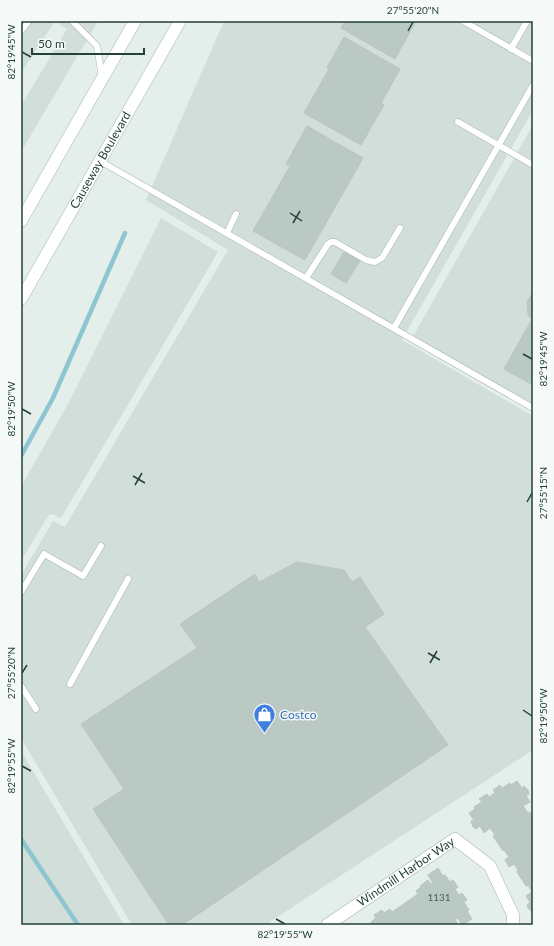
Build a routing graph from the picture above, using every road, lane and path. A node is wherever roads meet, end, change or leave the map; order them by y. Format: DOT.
graph roads {
  1 [pos="29,21"];
  2 [pos="72,21"];
  3 [pos="135,21"];
  4 [pos="180,21"];
  5 [pos="463,21"];
  6 [pos="527,21"];
  7 [pos="21,31"];
  8 [pos="511,49"];
  9 [pos="533,61"];
  10 [pos="102,79"];
  11 [pos="533,85"];
  12 [pos="458,122"];
  13 [pos="498,145"];
  14 [pos="100,161"];
  15 [pos="533,165"];
  16 [pos="236,214"];
  17 [pos="21,221"];
  18 [pos="400,228"];
  19 [pos="227,233"];
  20 [pos="306,278"];
  21 [pos="21,299"];
  22 [pos="394,328"];
  23 [pos="533,408"];
  24 [pos="100,546"];
  25 [pos="128,579"];
  26 [pos="21,592"];
  27 [pos="70,684"];
  28 [pos="21,686"];
  29 [pos="36,709"];
  30 [pos="327,925"];
  31 [pos="513,925"];
  1 -- 7 [label="lane"];
  2 -- 10 [label="lane"];
  3 -- 10 [label="main road"];
  4 -- 14 [label="main road, Causeway Boulevard"];
  5 -- 8 [label="lane"];
  6 -- 8 [label="lane"];
  8 -- 9 [label="lane"];
  10 -- 17 [label="main road"];
  11 -- 13 [label="lane"];
  12 -- 13 [label="lane"];
  13 -- 15 [label="lane"];
  13 -- 22 [label="lane"];
  14 -- 19 [label="lane"];
  14 -- 21 [label="main road, Causeway Boulevard"];
  16 -- 19 [label="lane"];
  18 -- 20 [label="lane"];
  19 -- 20 [label="lane"];
  20 -- 22 [label="lane"];
  22 -- 23 [label="lane"];
  24 -- 26 [label="lane"];
  25 -- 27 [label="lane"];
  28 -- 29 [label="lane"];
  30 -- 31 [label="main road, Windmill Harbor Way"];
}
